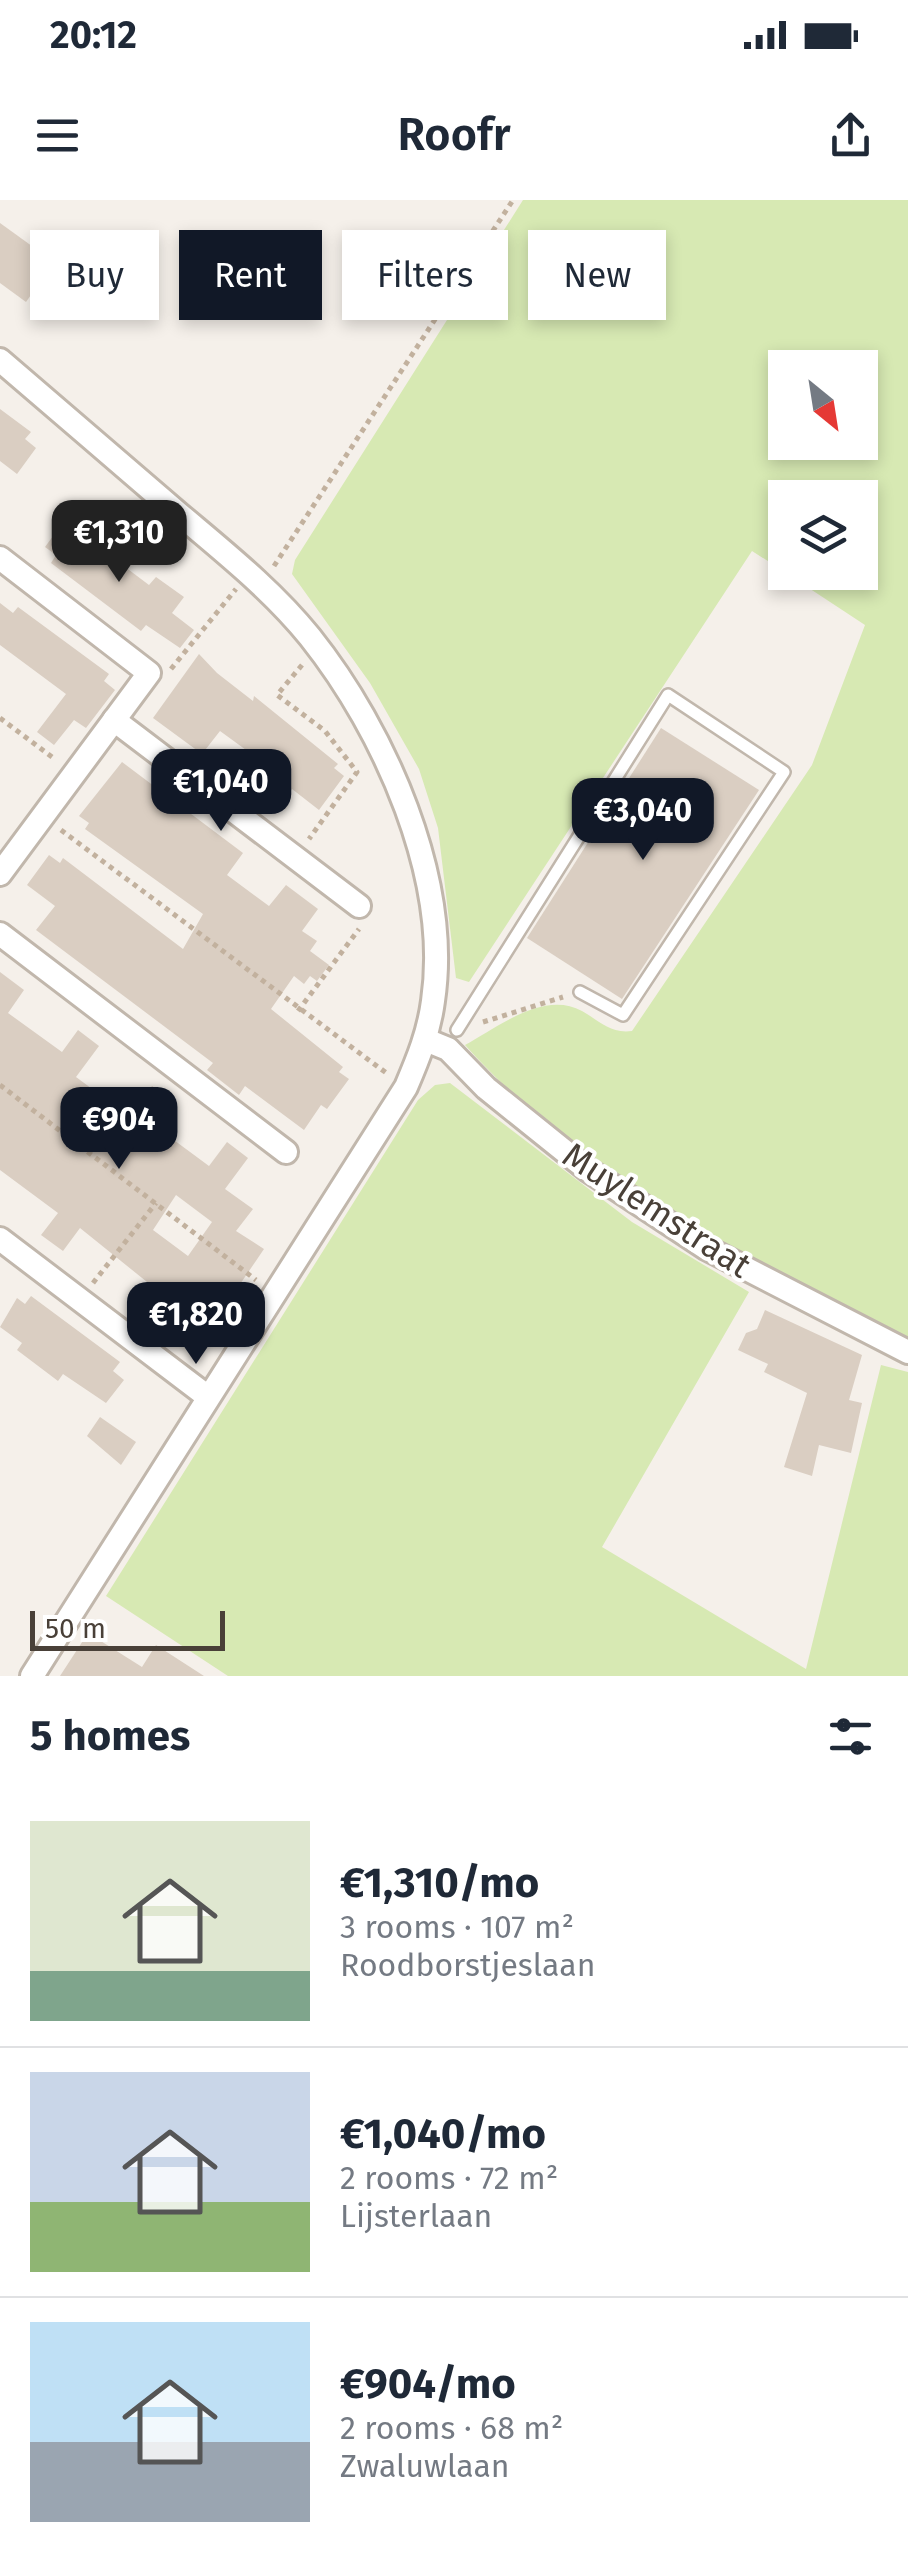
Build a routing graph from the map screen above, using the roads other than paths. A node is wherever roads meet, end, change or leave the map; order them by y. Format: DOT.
graph roads {
  1 [pos="0,360"];
  2 [pos="0,558"];
  3 [pos="114,720"];
  4 [pos="0,874"];
  5 [pos="360,906"];
  6 [pos="0,934"];
  7 [pos="580,992"];
  8 [pos="457,1030"];
  9 [pos="426,1040"];
  10 [pos="286,1152"];
  11 [pos="0,1239"];
  12 [pos="908,1352"];
  13 [pos="208,1398"];
  14 [pos="32,1676"];
  1 -- 9 [label="street"];
  2 -- 3 [label="street"];
  3 -- 4 [label="street"];
  3 -- 5 [label="street"];
  6 -- 10 [label="street"];
  7 -- 8 [label="lane"];
  9 -- 12 [label="street, Muylemstraat"];
  9 -- 13 [label="street"];
  11 -- 13 [label="street"];
  13 -- 14 [label="street"];
}
